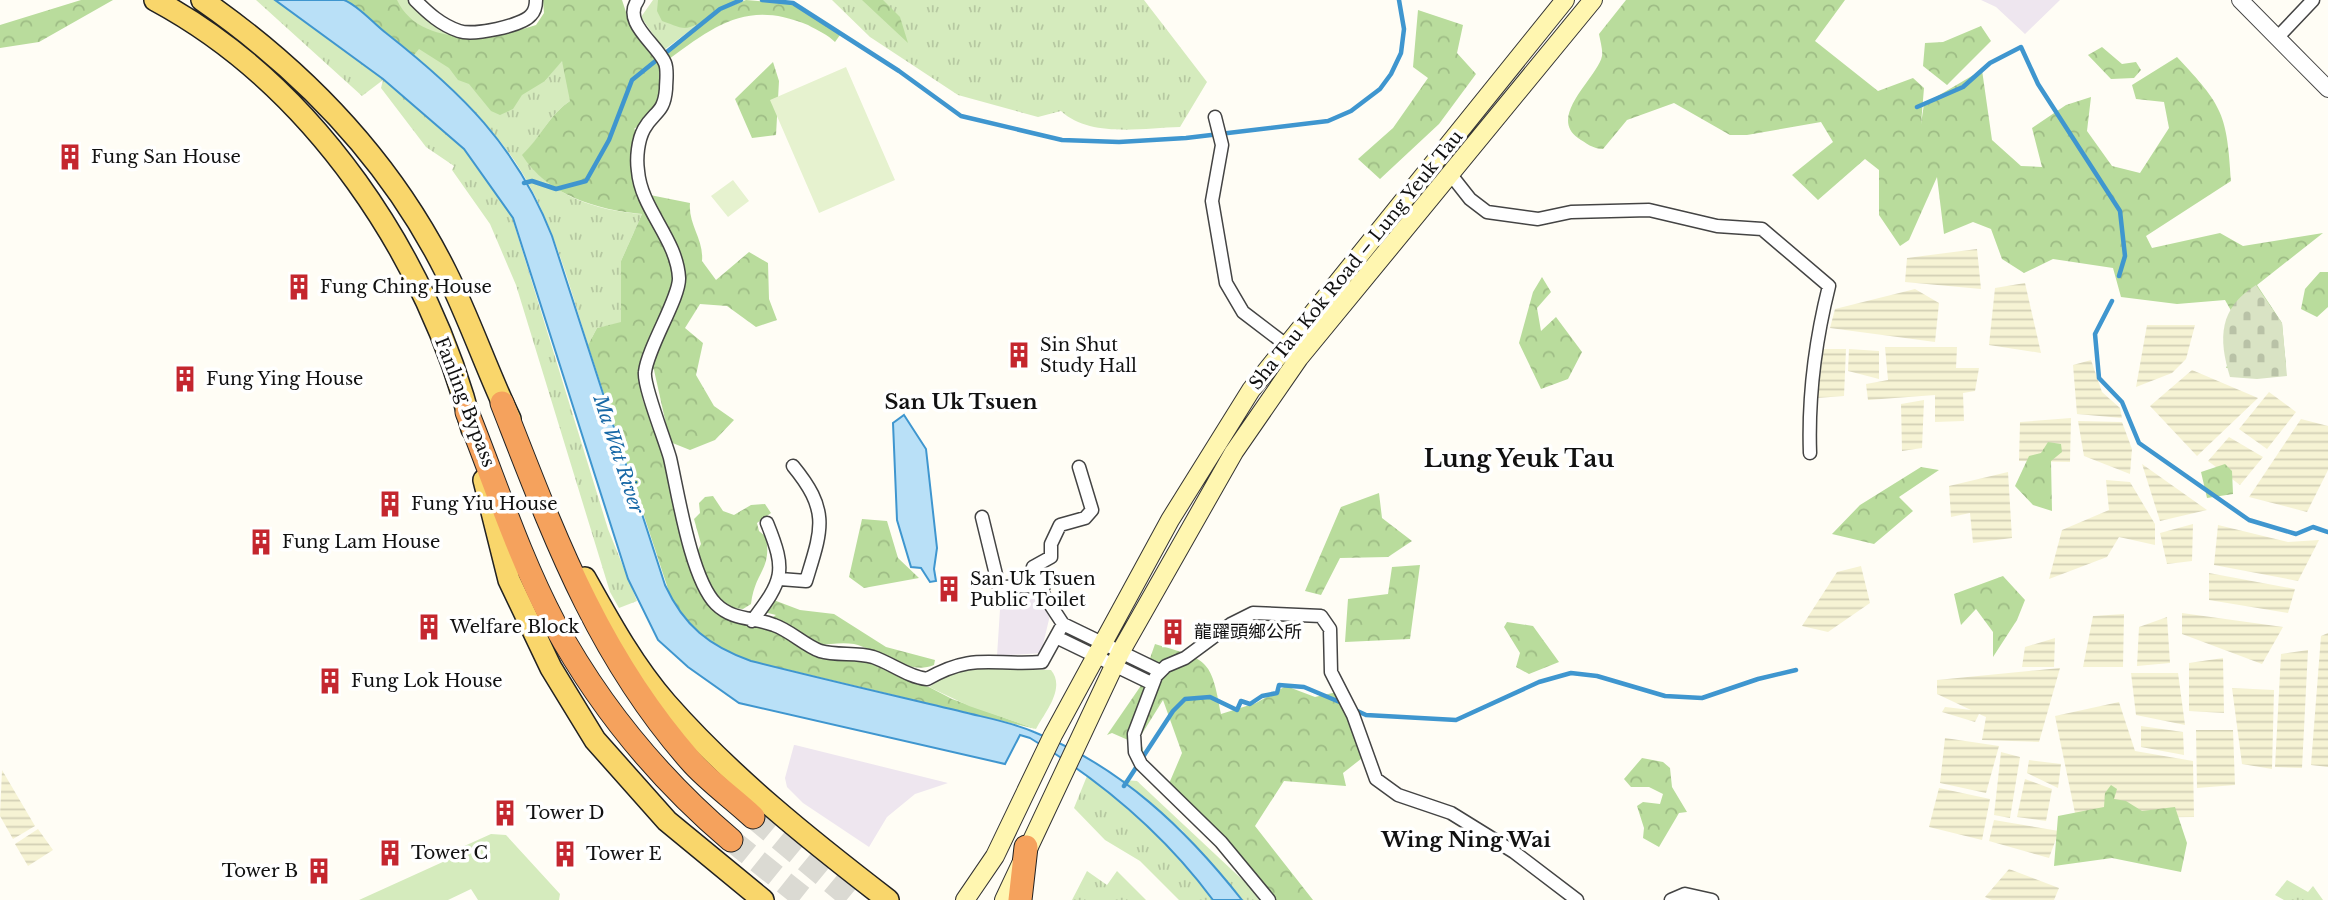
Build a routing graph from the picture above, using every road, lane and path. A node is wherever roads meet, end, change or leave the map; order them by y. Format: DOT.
graph roads {
  1 [pos="155,0"];
  2 [pos="202,0"];
  3 [pos="415,0"];
  4 [pos="536,0"];
  5 [pos="1565,0"];
  6 [pos="1593,0"];
  7 [pos="2239,0"];
  8 [pos="2313,0"];
  9 [pos="634,8"];
  10 [pos="2277,38"];
  11 [pos="2328,89"];
  12 [pos="1215,117"];
  13 [pos="1449,178"];
  14 [pos="1285,344"];
  15 [pos="502,403"];
  16 [pos="467,412"];
  17 [pos="1810,453"];
  18 [pos="793,466"];
  19 [pos="1079,467"];
  20 [pos="982,517"];
  21 [pos="767,523"];
  22 [pos="780,579"];
  23 [pos="1040,589"];
  24 [pos="752,621"];
  25 [pos="1063,624"];
  26 [pos="1056,637"];
  27 [pos="1099,649"];
  28 [pos="1117,658"];
  29 [pos="1160,671"];
  30 [pos="1151,682"];
  31 [pos="753,817"];
  32 [pos="731,840"];
  33 [pos="1026,846"];
  34 [pos="763,900"];
  35 [pos="888,900"];
  36 [pos="965,900"];
  37 [pos="1004,900"];
  38 [pos="1020,900"];
  39 [pos="1269,900"];
  40 [pos="1577,900"];
  41 [pos="1671,900"];
  42 [pos="1712,900"];
  1 -- 16 [label="main road, Fanling Bypass"];
  2 -- 15 [label="main road, Fanling Bypass"];
  3 -- 4 [label="street"];
  5 -- 14 [label="main road, Sha Tau Kok Road – Lung Yeuk Tau"];
  6 -- 13 [label="main road, Sha Tau Kok Road – Lung Yeuk Tau"];
  7 -- 10 [label="street"];
  8 -- 10 [label="street"];
  9 -- 24 [label="street"];
  10 -- 11 [label="street"];
  12 -- 14 [label="street"];
  13 -- 17 [label="street"];
  13 -- 28 [label="main road, Sha Tau Kok Road – Lung Yeuk Tau"];
  14 -- 27 [label="main road, Sha Tau Kok Road – Lung Yeuk Tau"];
  15 -- 31 [label="highway, Fanling Bypass"];
  15 -- 35 [label="main road"];
  16 -- 32 [label="highway, Fanling Bypass"];
  16 -- 34 [label="main road"];
  18 -- 22 [label="street"];
  19 -- 23 [label="street"];
  20 -- 23 [label="street"];
  21 -- 22 [label="street"];
  22 -- 24 [label="street"];
  23 -- 25 [label="street"];
  24 -- 26 [label="street"];
  25 -- 26 [label="street"];
  25 -- 27 [label="street"];
  26 -- 27 [label="street"];
  27 -- 28 [label="street"];
  27 -- 36 [label="main road, Sha Tau Kok Road – Lung Yeuk Tau"];
  28 -- 29 [label="street"];
  28 -- 30 [label="street"];
  28 -- 33 [label="main road, Sha Tau Kok Road – Lung Yeuk Tau"];
  29 -- 30 [label="street"];
  29 -- 40 [label="street"];
  30 -- 39 [label="street"];
  33 -- 37 [label="main road, Sha Tau Kok Road – Lung Yeuk Tau"];
  33 -- 38 [label="highway"];
  41 -- 42 [label="street"];
}
